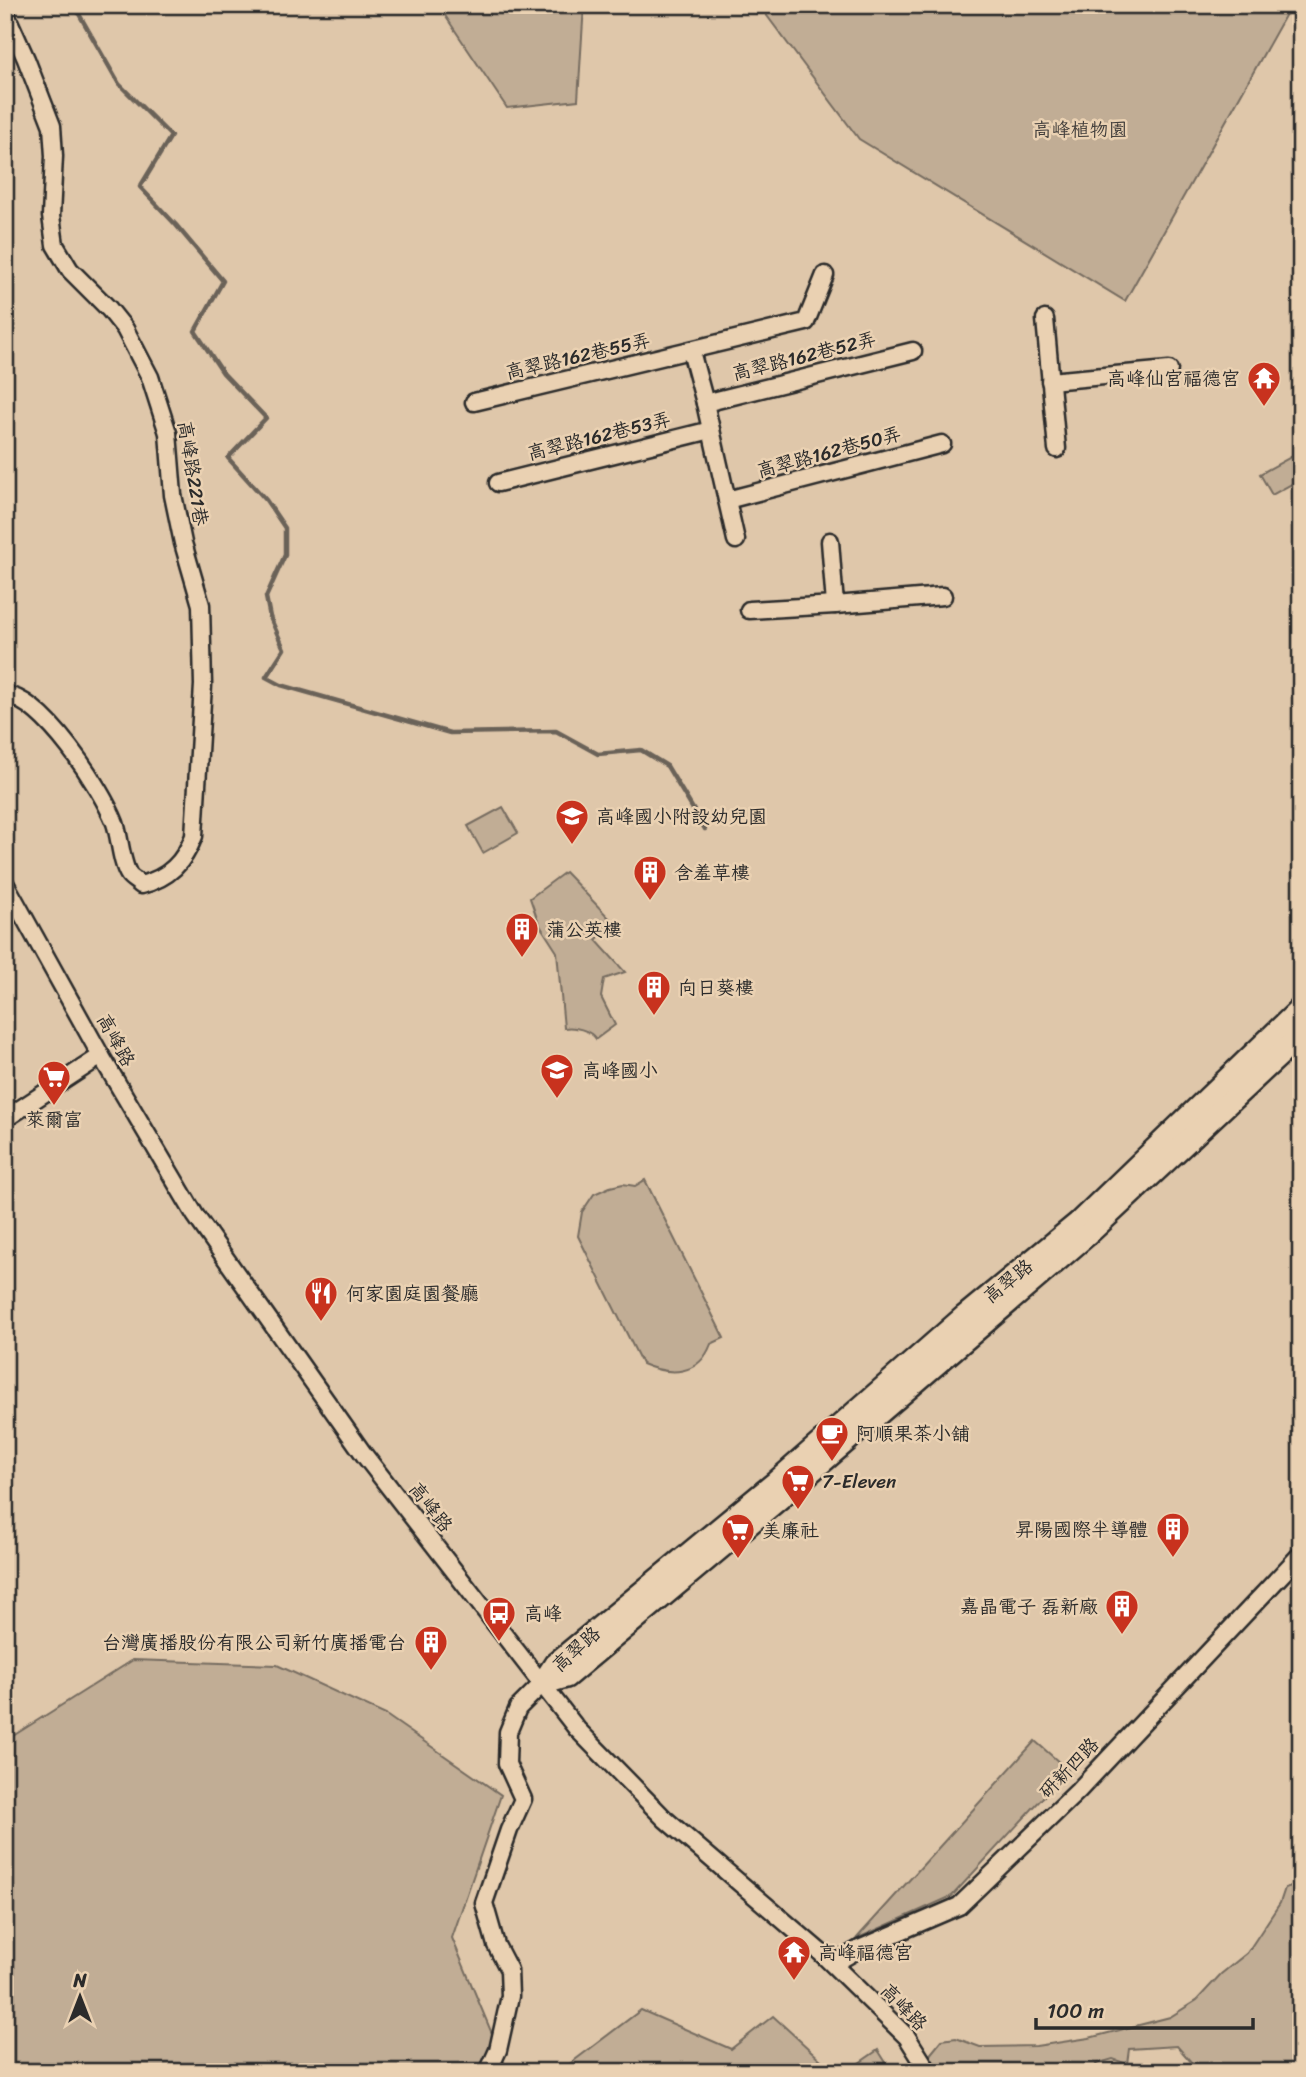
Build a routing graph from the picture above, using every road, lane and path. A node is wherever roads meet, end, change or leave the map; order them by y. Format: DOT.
graph roads {
  1 [pos="5,12"];
  2 [pos="825,275"];
  3 [pos="1045,319"];
  4 [pos="691,351"];
  5 [pos="913,351"];
  6 [pos="1169,370"];
  7 [pos="1050,381"];
  8 [pos="474,402"];
  9 [pos="705,402"];
  10 [pos="711,430"];
  11 [pos="942,444"];
  12 [pos="1057,449"];
  13 [pos="498,483"];
  14 [pos="727,500"];
  15 [pos="736,540"];
  16 [pos="830,541"];
  17 [pos="943,596"];
  18 [pos="835,606"];
  19 [pos="749,610"];
  20 [pos="5,695"];
  21 [pos="5,707"];
  22 [pos="47,722"];
  23 [pos="5,883"];
  24 [pos="1301,1009"];
  25 [pos="1301,1034"];
  26 [pos="101,1056"];
  27 [pos="5,1119"];
  28 [pos="1301,1554"];
  29 [pos="542,1684"];
  30 [pos="833,1964"];
  31 [pos="488,2072"];
  32 [pos="929,2072"];
  1 -- 22 [label="street, 高峰路221巷"];
  2 -- 4 [label="street, 高翠路162巷55弄"];
  3 -- 7 [label="street"];
  4 -- 8 [label="street, 高翠路162巷55弄"];
  4 -- 9 [label="street"];
  5 -- 9 [label="street, 高翠路162巷52弄"];
  6 -- 7 [label="street"];
  7 -- 12 [label="street"];
  9 -- 10 [label="street"];
  10 -- 13 [label="street, 高翠路162巷53弄"];
  10 -- 14 [label="street"];
  11 -- 14 [label="street, 高翠路162巷50弄"];
  14 -- 15 [label="street"];
  16 -- 18 [label="street"];
  17 -- 18 [label="street"];
  18 -- 19 [label="street"];
  20 -- 22 [label="street"];
  21 -- 22 [label="street"];
  23 -- 26 [label="street, 高峰路"];
  24 -- 29 [label="street, 高翠路"];
  25 -- 29 [label="street, 高翠路"];
  26 -- 27 [label="street"];
  26 -- 29 [label="street, 高峰路"];
  28 -- 30 [label="street, 研新四路"];
  29 -- 30 [label="street, 高峰路"];
  29 -- 31 [label="street"];
  30 -- 32 [label="street, 高峰路"];
}
